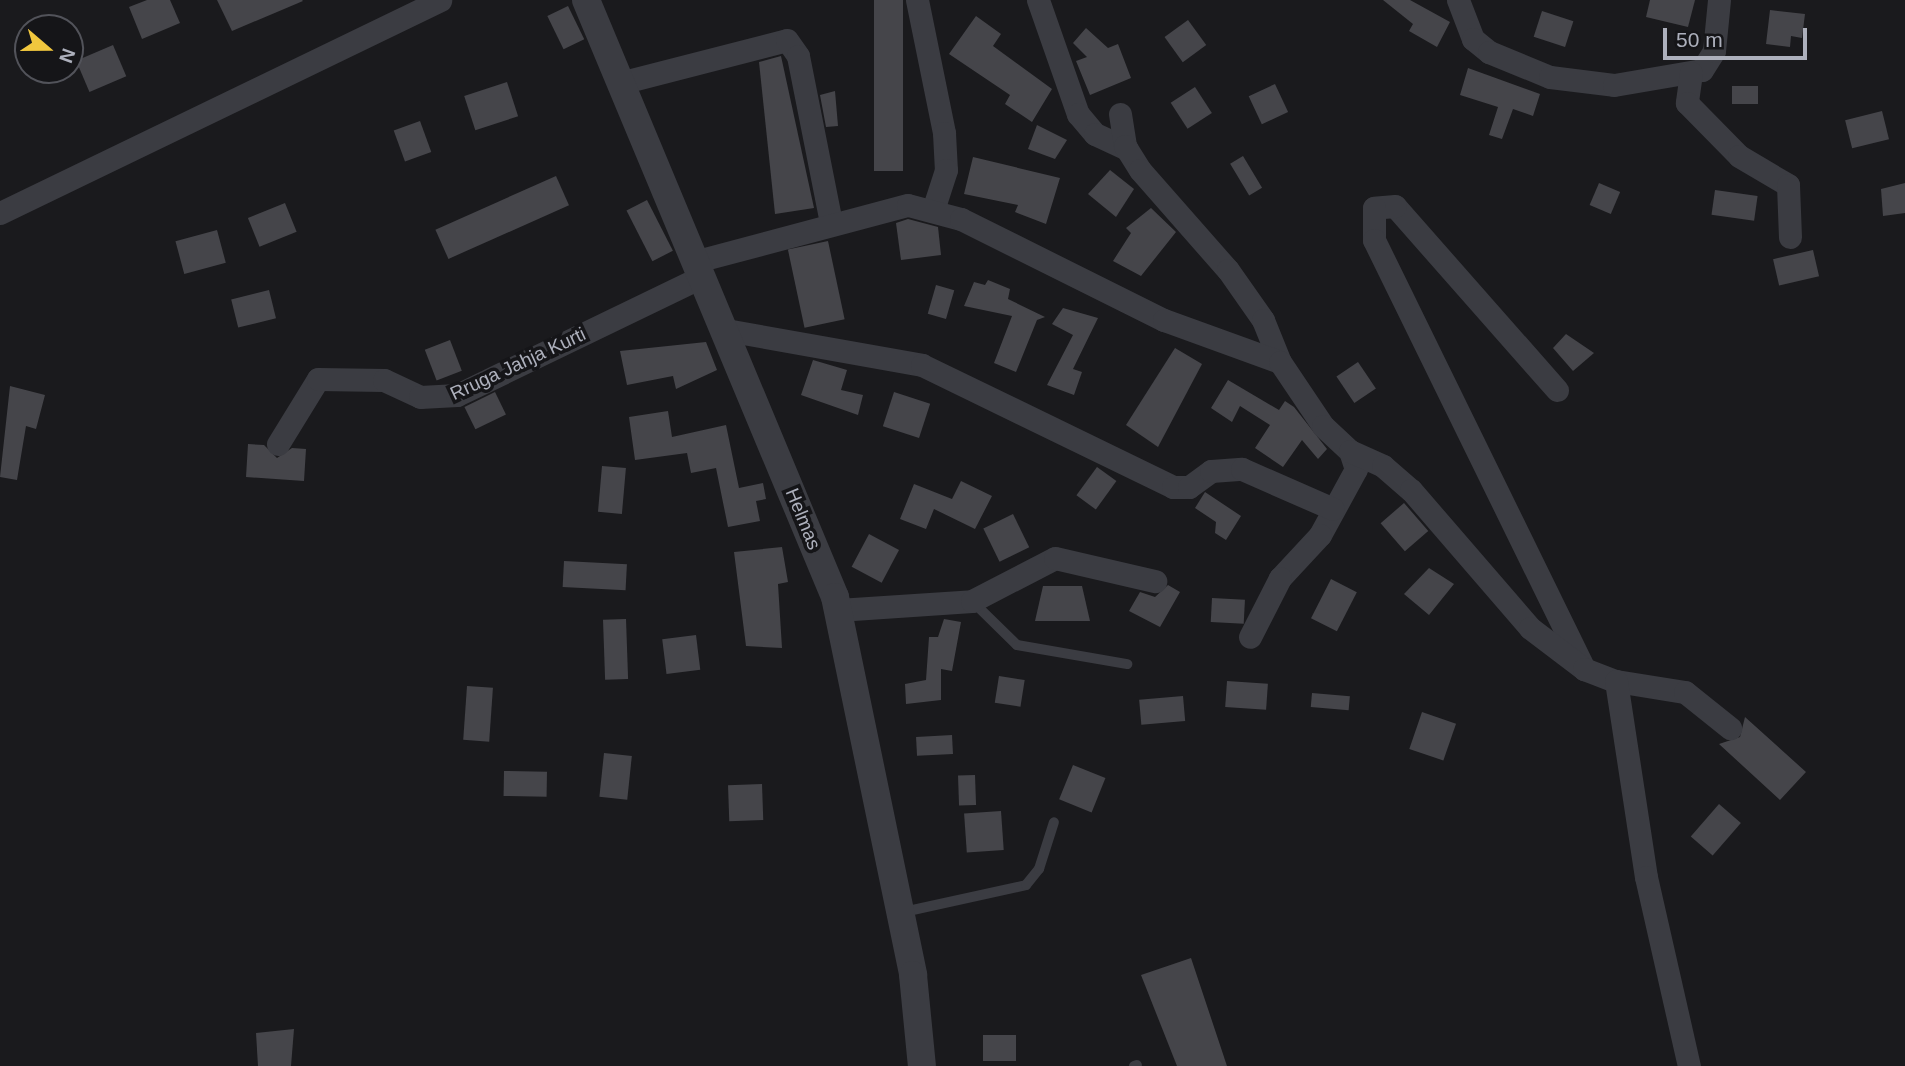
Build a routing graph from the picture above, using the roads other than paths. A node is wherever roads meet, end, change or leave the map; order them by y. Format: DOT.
graph roads {
  1 [pos="440,0"];
  2 [pos="586,0"];
  3 [pos="918,0"];
  4 [pos="1038,0"];
  5 [pos="1458,0"];
  6 [pos="1718,0"];
  7 [pos="1691,73"];
  8 [pos="620,83"];
  9 [pos="1120,114"];
  10 [pos="1127,149"];
  11 [pos="933,210"];
  12 [pos="0,213"];
  13 [pos="831,222"];
  14 [pos="1790,237"];
  15 [pos="700,268"];
  16 [pos="726,330"];
  17 [pos="1280,362"];
  18 [pos="1557,390"];
  19 [pos="278,444"];
  20 [pos="1350,451"];
  21 [pos="1333,509"];
  22 [pos="1155,581"];
  23 [pos="972,601"];
  24 [pos="838,610"];
  25 [pos="1250,637"];
  26 [pos="1127,664"];
  27 [pos="1584,669"];
  28 [pos="1616,681"];
  29 [pos="1730,728"];
  30 [pos="1054,822"];
  31 [pos="898,913"];
  32 [pos="922,1066"];
  33 [pos="1689,1066"];
  1 -- 12 [label="street"];
  2 -- 8 [label="street, Helmas"];
  3 -- 11 [label="street"];
  4 -- 10 [label="street"];
  5 -- 7 [label="street"];
  6 -- 7 [label="street"];
  7 -- 14 [label="street"];
  8 -- 13 [label="street"];
  8 -- 15 [label="street, Helmas"];
  9 -- 10 [label="street"];
  10 -- 17 [label="street"];
  11 -- 13 [label="street"];
  11 -- 17 [label="street"];
  13 -- 15 [label="street"];
  15 -- 16 [label="street, Helmas"];
  15 -- 19 [label="street, Rruga Jahja Kurti"];
  16 -- 21 [label="street"];
  16 -- 24 [label="street, Helmas"];
  17 -- 20 [label="street"];
  18 -- 27 [label="street"];
  20 -- 21 [label="street"];
  20 -- 27 [label="street"];
  21 -- 25 [label="street"];
  22 -- 23 [label="street"];
  23 -- 24 [label="street"];
  23 -- 26 [label="lane"];
  24 -- 31 [label="street, Helmas"];
  27 -- 28 [label="street"];
  28 -- 29 [label="street"];
  28 -- 33 [label="street"];
  30 -- 31 [label="lane"];
  31 -- 32 [label="street, Helmas"];
}
